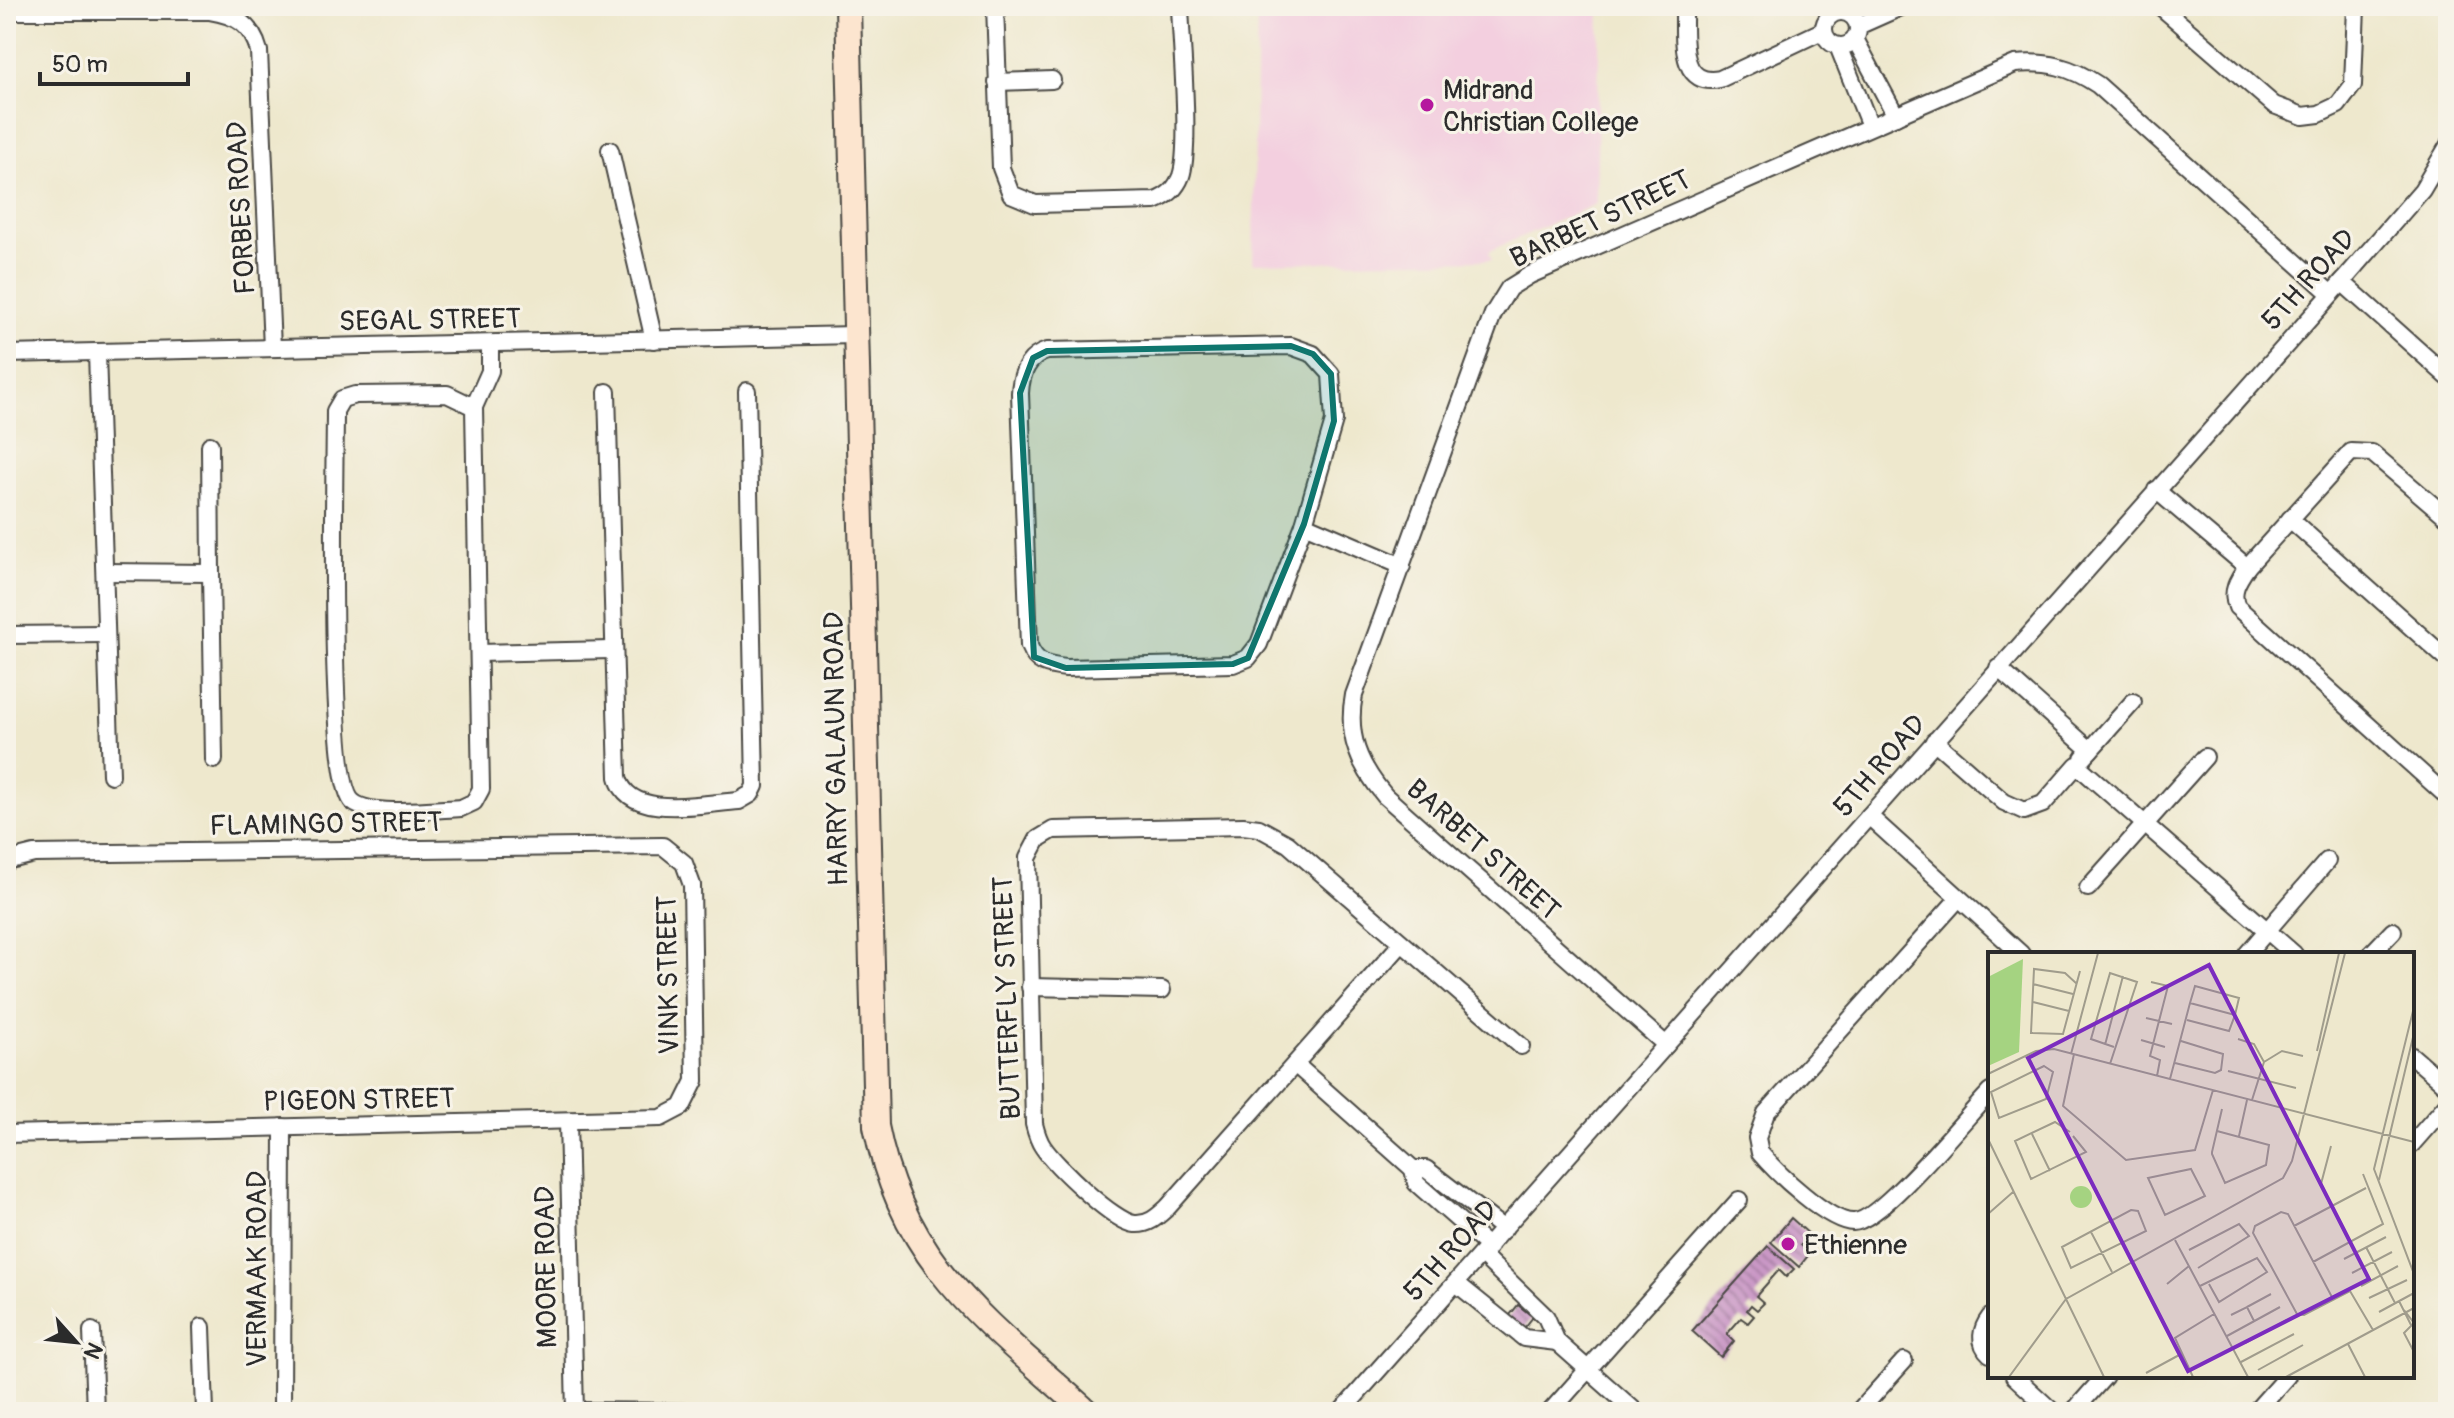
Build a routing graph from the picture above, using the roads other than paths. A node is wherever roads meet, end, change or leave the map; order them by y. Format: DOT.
graph roads {
  1 [pos="848,6"];
  2 [pos="995,6"];
  3 [pos="1180,6"];
  4 [pos="1684,6"];
  5 [pos="1903,6"];
  6 [pos="2160,6"];
  7 [pos="2356,6"];
  8 [pos="128,8"];
  9 [pos="6,11"];
  10 [pos="1824,30"];
  11 [pos="1857,32"];
  12 [pos="1838,46"];
  13 [pos="1052,80"];
  14 [pos="997,82"];
  15 [pos="1896,116"];
  16 [pos="1870,126"];
  17 [pos="2448,146"];
  18 [pos="610,150"];
  19 [pos="2336,288"];
  20 [pos="855,335"];
  21 [pos="654,340"];
  22 [pos="490,344"];
  23 [pos="272,348"];
  24 [pos="97,353"];
  25 [pos="6,354"];
  26 [pos="2448,377"];
  27 [pos="747,391"];
  28 [pos="607,392"];
  29 [pos="474,407"];
  30 [pos="210,445"];
  31 [pos="2156,490"];
  32 [pos="2448,518"];
  33 [pos="2290,519"];
  34 [pos="1304,524"];
  35 [pos="1402,566"];
  36 [pos="2247,567"];
  37 [pos="105,572"];
  38 [pos="211,573"];
  39 [pos="106,634"];
  40 [pos="6,635"];
  41 [pos="611,650"];
  42 [pos="480,653"];
  43 [pos="2448,660"];
  44 [pos="1998,668"];
  45 [pos="2133,702"];
  46 [pos="1934,741"];
  47 [pos="2090,750"];
  48 [pos="2205,757"];
  49 [pos="214,760"];
  50 [pos="2077,765"];
  51 [pos="111,775"];
  52 [pos="2448,797"];
  53 [pos="1869,816"];
  54 [pos="2146,824"];
  55 [pos="648,844"];
  56 [pos="6,861"];
  57 [pos="2327,861"];
  58 [pos="2088,888"];
  59 [pos="1958,899"];
  60 [pos="2268,930"];
  61 [pos="2393,931"];
  62 [pos="1402,943"];
  63 [pos="2019,952"];
  64 [pos="2249,952"];
  65 [pos="2292,952"];
  66 [pos="2373,952"];
  67 [pos="1030,987"];
  68 [pos="1162,990"];
  69 [pos="1666,1045"];
  70 [pos="1521,1046"];
  71 [pos="2414,1058"];
  72 [pos="1295,1064"];
  73 [pos="695,1081"];
  74 [pos="2448,1087"];
  75 [pos="1988,1094"];
  76 [pos="2448,1103"];
  77 [pos="568,1121"];
  78 [pos="283,1127"];
  79 [pos="6,1134"];
  80 [pos="2414,1142"];
  81 [pos="1413,1169"];
  82 [pos="1739,1200"];
  83 [pos="1504,1229"];
  84 [pos="1486,1251"];
  85 [pos="1456,1283"];
  86 [pos="1988,1321"];
  87 [pos="202,1327"];
  88 [pos="92,1331"];
  89 [pos="1557,1342"];
  90 [pos="1988,1352"];
  91 [pos="1904,1361"];
  92 [pos="1588,1368"];
  93 [pos="2016,1378"];
  94 [pos="2103,1378"];
  95 [pos="2285,1378"];
  96 [pos="575,1411"];
  97 [pos="95,1412"];
  98 [pos="205,1412"];
  99 [pos="282,1412"];
  100 [pos="692,1412"];
  101 [pos="1087,1412"];
  102 [pos="1341,1412"];
  103 [pos="1550,1412"];
  104 [pos="1636,1412"];
  105 [pos="1858,1412"];
  106 [pos="2053,1412"];
  107 [pos="2073,1412"];
  108 [pos="2255,1412"];
  1 -- 20 [label="main road, HARRY GALAUN ROAD"];
  2 -- 14 [label="street"];
  3 -- 14 [label="street"];
  4 -- 10 [label="street"];
  5 -- 11 [label="street"];
  6 -- 7 [label="street"];
  8 -- 9 [label="street, FORBES ROAD"];
  8 -- 23 [label="street, FORBES ROAD"];
  10 -- 11 [label="street"];
  10 -- 12 [label="street"];
  11 -- 12 [label="street"];
  11 -- 15 [label="street"];
  12 -- 16 [label="street"];
  13 -- 14 [label="street"];
  15 -- 16 [label="street, BARBET STREET"];
  15 -- 19 [label="street, BARBET STREET"];
  16 -- 35 [label="street, BARBET STREET"];
  17 -- 19 [label="street, 5TH ROAD"];
  18 -- 21 [label="street"];
  19 -- 26 [label="street, BARBET STREET"];
  19 -- 31 [label="street, 5TH ROAD"];
  20 -- 21 [label="street, SEGAL STREET"];
  20 -- 101 [label="main road, HARRY GALAUN ROAD"];
  21 -- 22 [label="street, SEGAL STREET"];
  22 -- 23 [label="street, SEGAL STREET"];
  22 -- 29 [label="street"];
  23 -- 24 [label="street, SEGAL STREET"];
  24 -- 25 [label="street, SEGAL STREET"];
  24 -- 37 [label="street"];
  27 -- 41 [label="street"];
  28 -- 41 [label="street"];
  29 -- 42 [label="street"];
  29 -- 42 [label="street"];
  30 -- 38 [label="street"];
  31 -- 36 [label="street"];
  31 -- 44 [label="street, 5TH ROAD"];
  32 -- 33 [label="street"];
  33 -- 36 [label="street"];
  33 -- 43 [label="street"];
  34 -- 34 [label="street"];
  34 -- 35 [label="street"];
  35 -- 69 [label="street, BARBET STREET"];
  36 -- 52 [label="street"];
  37 -- 38 [label="street"];
  37 -- 39 [label="street"];
  38 -- 49 [label="street"];
  39 -- 40 [label="street"];
  39 -- 51 [label="street"];
  41 -- 42 [label="street"];
  44 -- 46 [label="street, 5TH ROAD"];
  44 -- 47 [label="street"];
  45 -- 47 [label="street"];
  46 -- 50 [label="street"];
  46 -- 53 [label="street, 5TH ROAD"];
  47 -- 50 [label="street"];
  48 -- 54 [label="street"];
  50 -- 54 [label="street"];
  53 -- 59 [label="street"];
  53 -- 69 [label="street, 5TH ROAD"];
  54 -- 58 [label="street"];
  54 -- 60 [label="street"];
  55 -- 56 [label="street, FLAMINGO STREET"];
  55 -- 73 [label="street, VINK STREET"];
  57 -- 60 [label="street"];
  59 -- 63 [label="street"];
  59 -- 75 [label="street"];
  60 -- 64 [label="street"];
  60 -- 65 [label="street"];
  61 -- 66 [label="street"];
  62 -- 67 [label="street, BUTTERFLY STREET"];
  62 -- 70 [label="street, BUTTERFLY STREET"];
  62 -- 72 [label="street, BUTTERFLY STREET"];
  67 -- 68 [label="street"];
  67 -- 72 [label="street, BUTTERFLY STREET"];
  69 -- 83 [label="street, 5TH ROAD"];
  71 -- 74 [label="street"];
  72 -- 81 [label="street"];
  73 -- 77 [label="street, PIGEON STREET"];
  76 -- 80 [label="street"];
  77 -- 78 [label="street, PIGEON STREET"];
  77 -- 96 [label="street, MOORE ROAD"];
  78 -- 79 [label="street, PIGEON STREET"];
  78 -- 99 [label="street, VERMAAK ROAD"];
  81 -- 83 [label="street"];
  81 -- 84 [label="street"];
  82 -- 92 [label="street"];
  83 -- 84 [label="street, 5TH ROAD"];
  84 -- 85 [label="street, 5TH ROAD"];
  84 -- 89 [label="street"];
  85 -- 89 [label="street"];
  85 -- 102 [label="street, 5TH ROAD"];
  86 -- 90 [label="street"];
  87 -- 98 [label="street"];
  88 -- 97 [label="street"];
  89 -- 92 [label="street"];
  91 -- 105 [label="street"];
  92 -- 103 [label="street"];
  92 -- 104 [label="street"];
  93 -- 106 [label="street"];
  94 -- 107 [label="street"];
  95 -- 108 [label="street"];
  96 -- 100 [label="street"];
}
